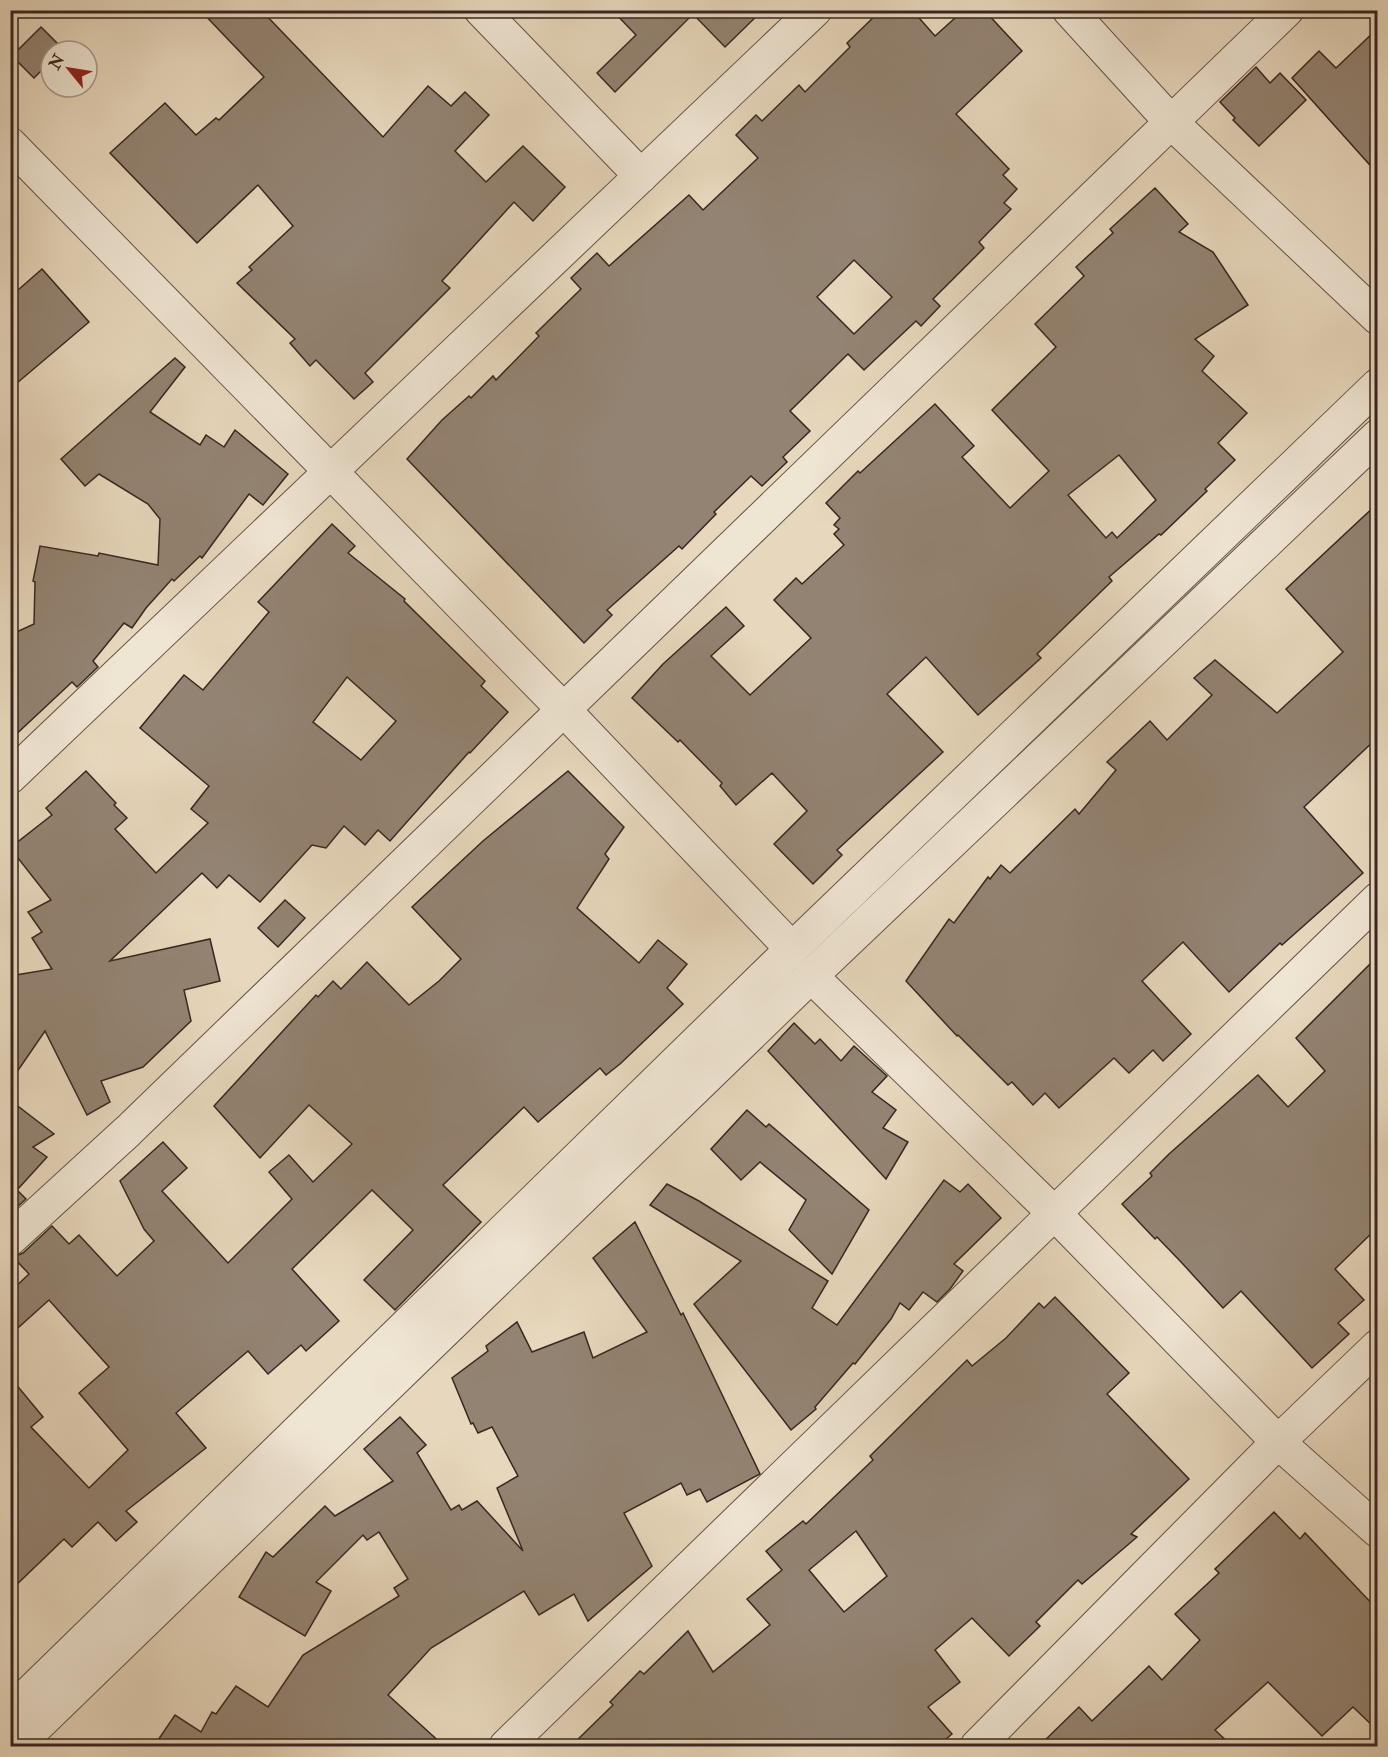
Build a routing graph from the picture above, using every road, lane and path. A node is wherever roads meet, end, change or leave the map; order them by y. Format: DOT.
graph roads {
  1 [pos="481,10"];
  2 [pos="815,10"];
  3 [pos="1069,10"];
  4 [pos="1287,10"];
  5 [pos="1172,123"];
  6 [pos="10,144"];
  7 [pos="641,176"];
  8 [pos="1377,318"];
  9 [pos="1377,385"];
  10 [pos="1377,436"];
  11 [pos="331,471"];
  12 [pos="564,710"];
  13 [pos="10,777"];
  14 [pos="1377,899"];
  15 [pos="792,949"];
  16 [pos="812,976"];
  17 [pos="1054,1213"];
  18 [pos="10,1239"];
  19 [pos="1377,1346"];
  20 [pos="1278,1442"];
  21 [pos="1377,1531"];
  22 [pos="10,1712"];
  23 [pos="16,1746"];
  24 [pos="506,1746"];
  25 [pos="976,1746"];
  1 -- 7 [label="street"];
  2 -- 7 [label="street"];
  3 -- 5 [label="street"];
  4 -- 5 [label="street"];
  5 -- 8 [label="street"];
  5 -- 12 [label="street"];
  6 -- 11 [label="street"];
  7 -- 11 [label="street"];
  9 -- 15 [label="street"];
  10 -- 16 [label="street"];
  11 -- 12 [label="street"];
  11 -- 13 [label="street"];
  12 -- 15 [label="street"];
  12 -- 18 [label="street"];
  14 -- 17 [label="street"];
  15 -- 22 [label="street"];
  16 -- 17 [label="street"];
  16 -- 23 [label="street"];
  17 -- 20 [label="street"];
  17 -- 24 [label="street"];
  19 -- 20 [label="street"];
  20 -- 21 [label="street"];
  20 -- 25 [label="street"];
}
